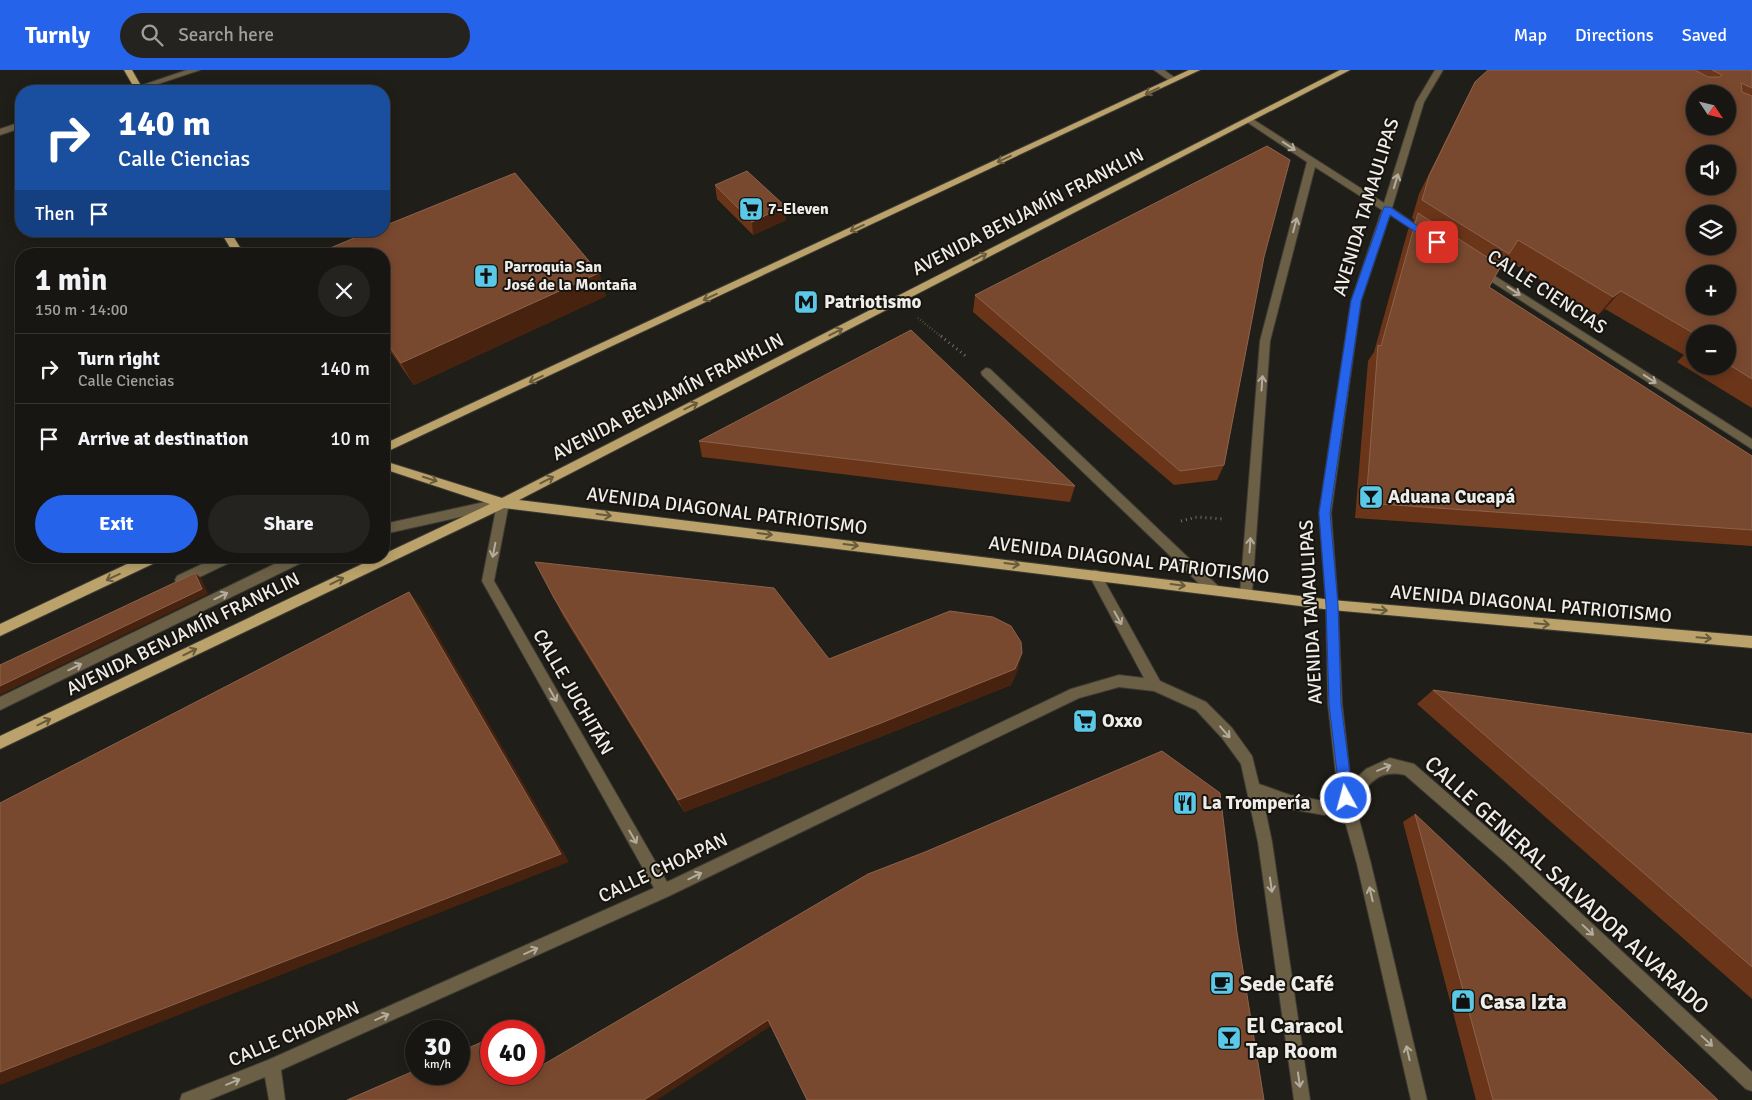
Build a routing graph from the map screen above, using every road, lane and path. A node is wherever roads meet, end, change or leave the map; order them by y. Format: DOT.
graph roads {
  1 [pos="128,70"];
  2 [pos="196,70"];
  3 [pos="1158,70"];
  4 [pos="1196,70"];
  5 [pos="1346,70"];
  6 [pos="1439,70"];
  7 [pos="1174,80"];
  8 [pos="134,85"];
  9 [pos="151,85"];
  10 [pos="1248,120"];
  11 [pos="15,127"];
  12 [pos="0,132"];
  13 [pos="1312,161"];
  14 [pos="1387,209"];
  15 [pos="229,237"];
  16 [pos="1437,242"];
  17 [pos="235,248"];
  18 [pos="1470,263"];
  19 [pos="897,300"];
  20 [pos="971,361"];
  21 [pos="986,372"];
  22 [pos="1752,445"];
  23 [pos="390,447"];
  24 [pos="390,466"];
  25 [pos="503,502"];
  26 [pos="1224,519"];
  27 [pos="390,528"];
  28 [pos="1149,528"];
  29 [pos="390,556"];
  30 [pos="142,563"];
  31 [pos="216,563"];
  32 [pos="290,563"];
  33 [pos="376,563"];
  34 [pos="1095,575"];
  35 [pos="168,586"];
  36 [pos="1214,590"];
  37 [pos="1246,594"];
  38 [pos="1332,605"];
  39 [pos="0,630"];
  40 [pos="1752,642"];
  41 [pos="1155,684"];
  42 [pos="0,704"];
  43 [pos="0,743"];
  44 [pos="1254,789"];
  45 [pos="1346,798"];
  46 [pos="664,891"];
  47 [pos="272,1066"];
  48 [pos="1752,1083"];
  49 [pos="188,1100"];
  50 [pos="277,1100"];
  51 [pos="1302,1100"];
  52 [pos="1419,1100"];
  1 -- 8 [label="main road"];
  2 -- 9 [label="street"];
  3 -- 7 [label="street"];
  4 -- 7 [label="main road"];
  5 -- 10 [label="main road, AVENIDA BENJAMÍN FRANKLIN"];
  14 -- 6 [label="street, AVENIDA TAMAULIPAS, one-way"];
  7 -- 23 [label="main road, one-way"];
  10 -- 13 [label="street, one-way"];
  19 -- 10 [label="main road, AVENIDA BENJAMÍN FRANKLIN, one-way"];
  11 -- 12 [label="street"];
  13 -- 14 [label="street"];
  37 -- 13 [label="street, one-way"];
  14 -- 16 [label="street"];
  14 -- 38 [label="street, AVENIDA TAMAULIPAS"];
  15 -- 17 [label="main road"];
  18 -- 22 [label="street, CALLE CIENCIAS, one-way"];
  19 -- 20 [label="path"];
  25 -- 19 [label="main road, AVENIDA BENJAMÍN FRANKLIN, one-way"];
  21 -- 28 [label="street"];
  24 -- 25 [label="main road, AVENIDA DIAGONAL PATRIOTISMO, one-way"];
  25 -- 27 [label="street"];
  29 -- 25 [label="main road, AVENIDA BENJAMÍN FRANKLIN, one-way"];
  25 -- 34 [label="main road, AVENIDA DIAGONAL PATRIOTISMO, one-way"];
  25 -- 46 [label="street, CALLE JUCHITÁN, one-way"];
  26 -- 28 [label="path"];
  28 -- 36 [label="street"];
  30 -- 39 [label="main road, one-way"];
  31 -- 35 [label="street"];
  42 -- 32 [label="street, one-way"];
  43 -- 33 [label="main road, AVENIDA BENJAMÍN FRANKLIN, one-way"];
  34 -- 36 [label="main road, AVENIDA DIAGONAL PATRIOTISMO, one-way"];
  34 -- 41 [label="street, one-way"];
  36 -- 37 [label="main road, AVENIDA DIAGONAL PATRIOTISMO"];
  37 -- 38 [label="main road, AVENIDA DIAGONAL PATRIOTISMO"];
  38 -- 40 [label="main road, AVENIDA DIAGONAL PATRIOTISMO, one-way"];
  38 -- 45 [label="street, AVENIDA TAMAULIPAS"];
  41 -- 44 [label="street, one-way"];
  46 -- 41 [label="street, CALLE CHOAPAN, one-way"];
  44 -- 45 [label="street"];
  44 -- 51 [label="street, one-way"];
  45 -- 48 [label="street, CALLE GENERAL SALVADOR ALVARADO, one-way"];
  52 -- 45 [label="street, AVENIDA TAMAULIPAS, one-way"];
  47 -- 46 [label="street, CALLE CHOAPAN, one-way"];
  49 -- 47 [label="street, CALLE CHOAPAN, one-way"];
  47 -- 50 [label="street"];
}
